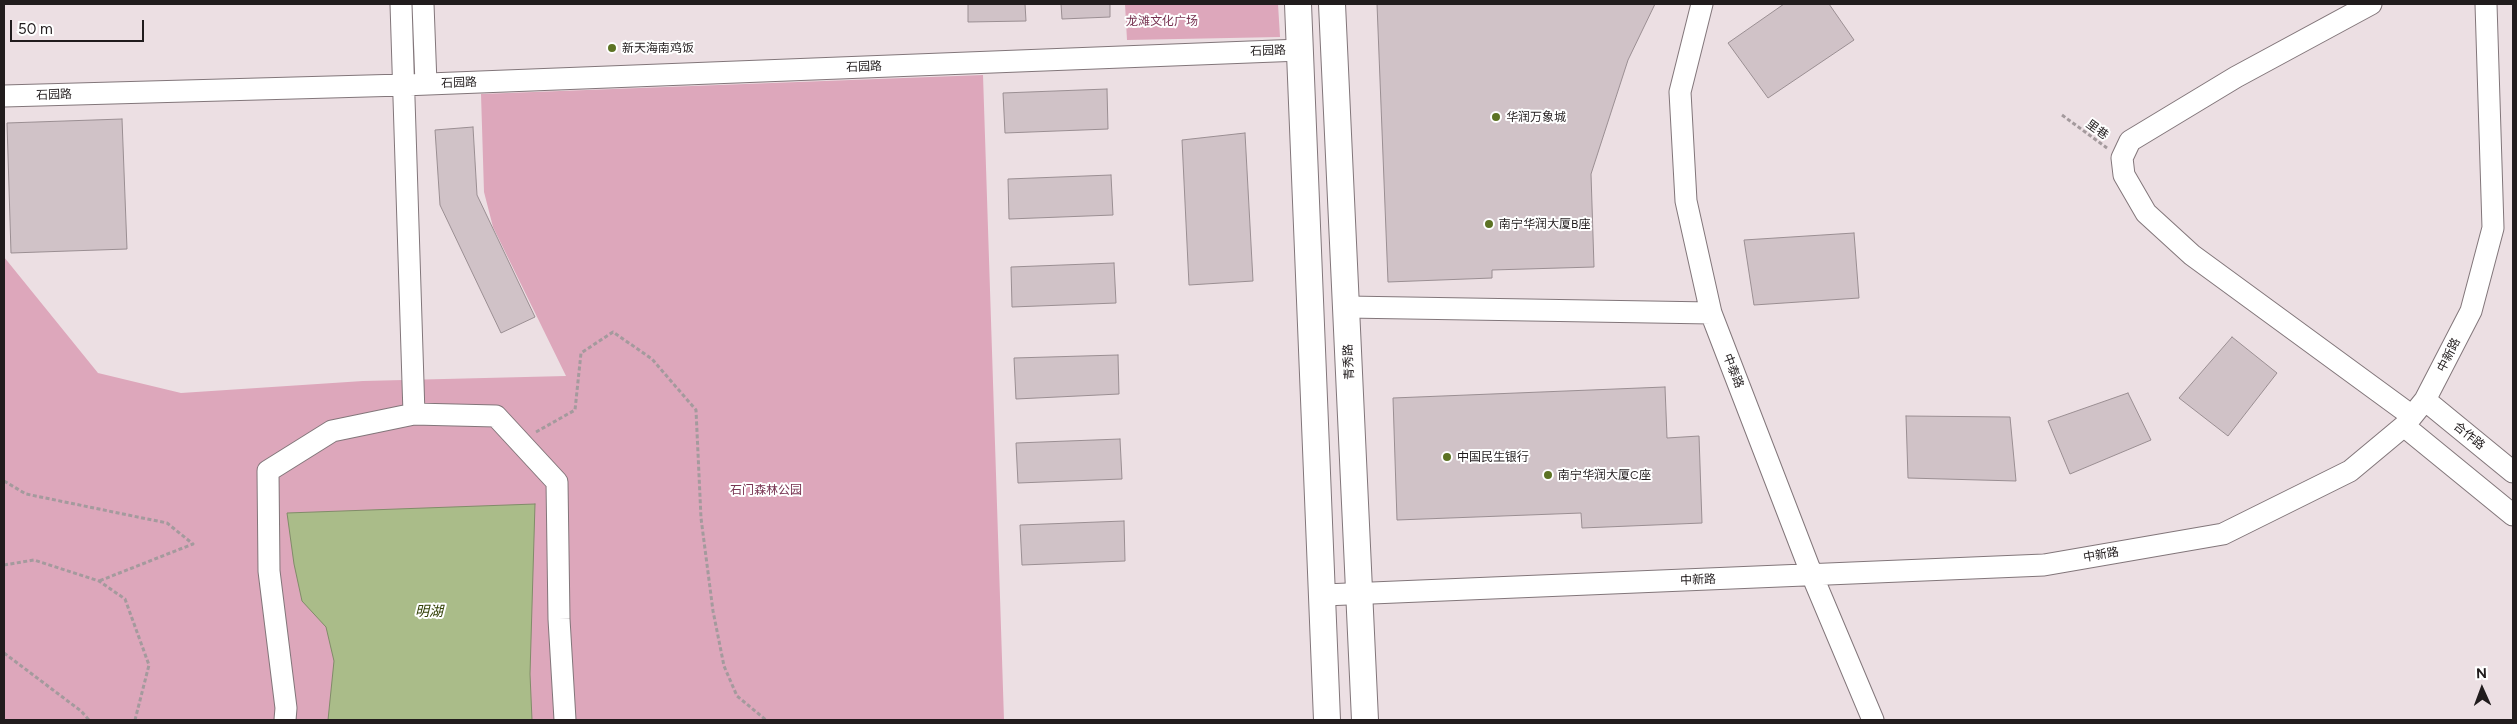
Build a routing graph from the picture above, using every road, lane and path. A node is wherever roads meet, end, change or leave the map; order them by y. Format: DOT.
graph roads {
  1 [pos="401,4"];
  2 [pos="423,4"];
  3 [pos="1298,4"];
  4 [pos="1332,4"];
  5 [pos="1702,4"];
  6 [pos="2372,4"];
  7 [pos="2486,4"];
  8 [pos="1301,50"];
  9 [pos="426,84"];
  10 [pos="403,85"];
  11 [pos="4,96"];
  12 [pos="2062,115"];
  13 [pos="2122,158"];
  14 [pos="1347,308"];
  15 [pos="1711,312"];
  16 [pos="414,414"];
  17 [pos="2414,414"];
  18 [pos="519,441"];
  19 [pos="2513,472"];
  20 [pos="4,481"];
  21 [pos="2513,515"];
  22 [pos="4,565"];
  23 [pos="1812,575"];
  24 [pos="99,582"];
  25 [pos="1361,594"];
  26 [pos="1324,595"];
  27 [pos="4,653"];
  28 [pos="89,720"];
  29 [pos="135,720"];
  30 [pos="285,720"];
  31 [pos="565,720"];
  32 [pos="766,720"];
  33 [pos="1327,720"];
  34 [pos="1365,720"];
  35 [pos="1873,720"];
  1 -- 10 [label="street"];
  2 -- 9 [label="street, 石园路"];
  3 -- 8 [label="main road"];
  4 -- 14 [label="main road, 青秀路"];
  5 -- 15 [label="street, 中泰路"];
  6 -- 13 [label="street"];
  7 -- 17 [label="street, 中新路"];
  8 -- 9 [label="street, 石园路"];
  8 -- 26 [label="main road"];
  9 -- 10 [label="street, 石园路"];
  10 -- 11 [label="street, 石园路"];
  10 -- 16 [label="street"];
  12 -- 13 [label="path, 里巷"];
  13 -- 17 [label="street"];
  14 -- 15 [label="street"];
  14 -- 25 [label="main road, 青秀路"];
  15 -- 23 [label="street, 中泰路"];
  16 -- 18 [label="street"];
  16 -- 30 [label="street"];
  17 -- 19 [label="street, 合作路"];
  17 -- 21 [label="street"];
  17 -- 23 [label="street, 中新路"];
  18 -- 31 [label="street"];
  18 -- 32 [label="path"];
  20 -- 24 [label="path"];
  22 -- 24 [label="path"];
  23 -- 25 [label="street, 中新路"];
  23 -- 35 [label="street, 中泰路"];
  24 -- 29 [label="path"];
  25 -- 26 [label="street, 中新路"];
  25 -- 34 [label="main road, 青秀路"];
  26 -- 33 [label="main road"];
  27 -- 28 [label="path"];
}
